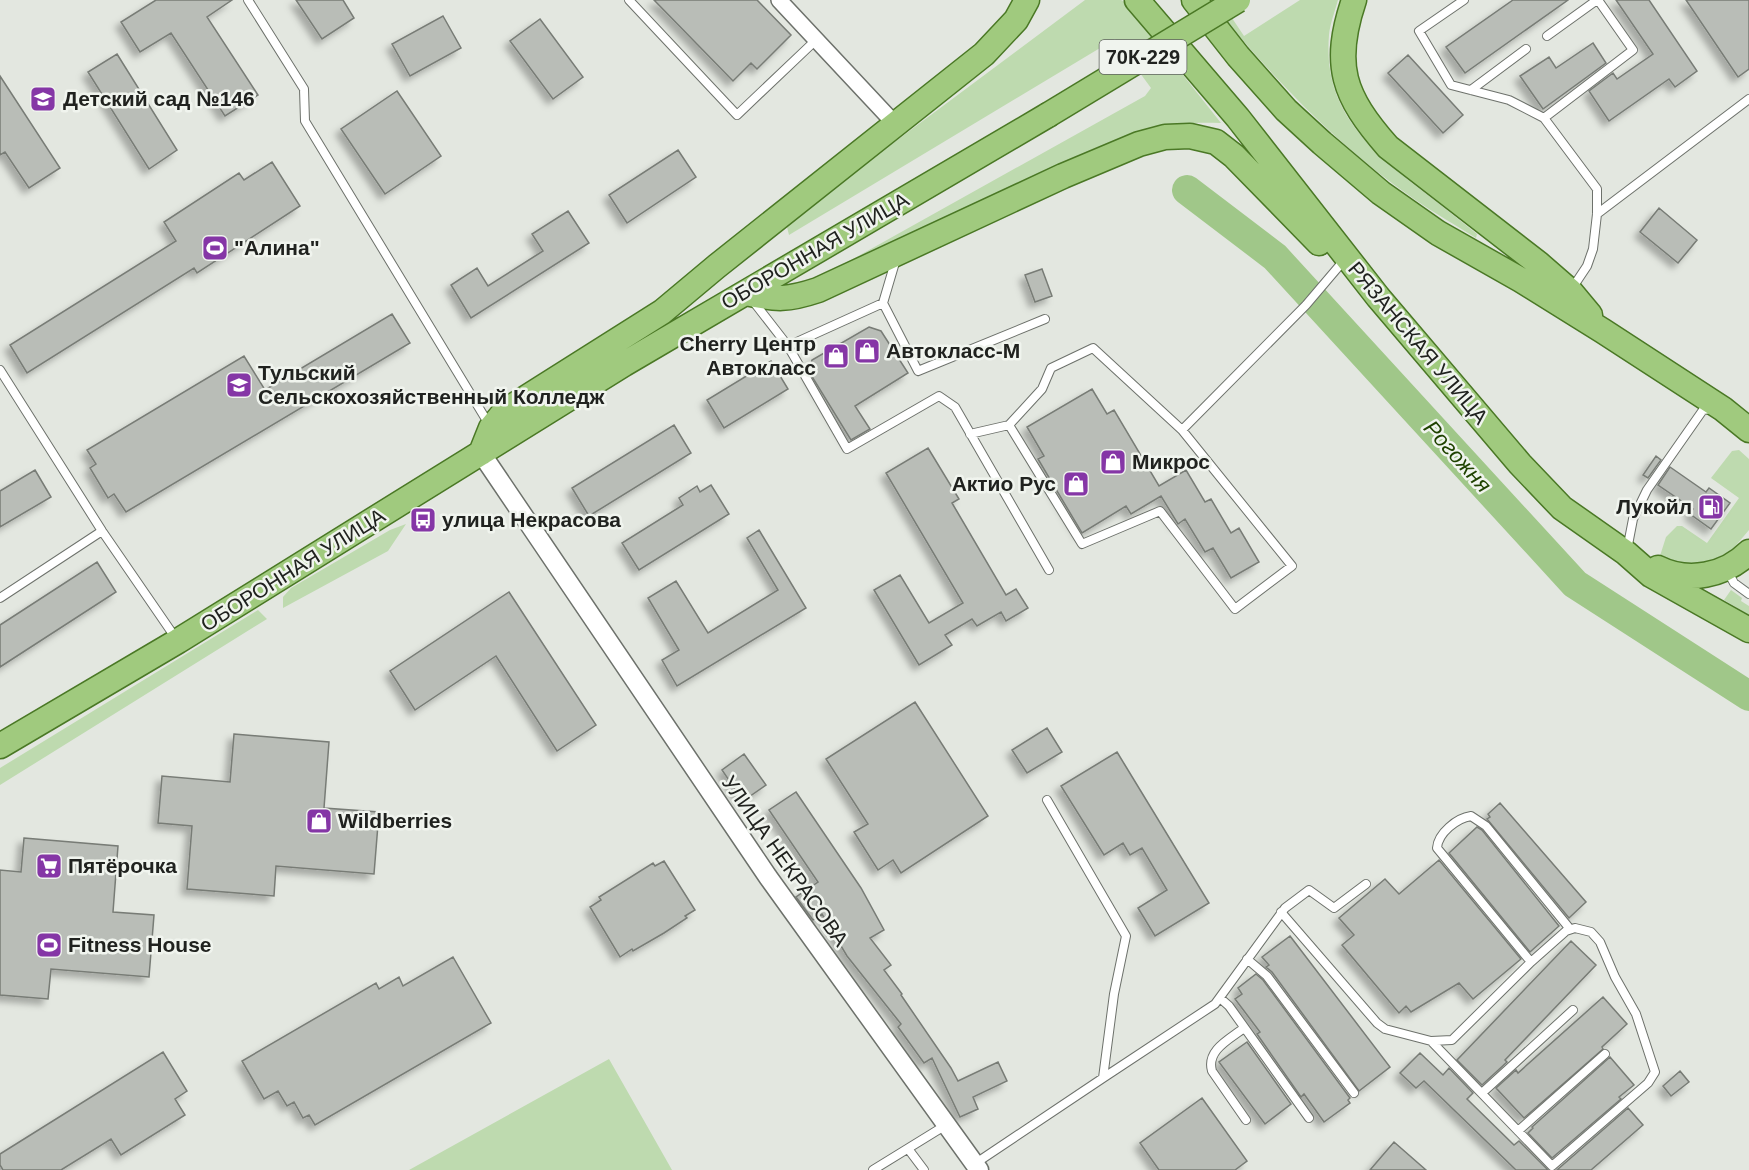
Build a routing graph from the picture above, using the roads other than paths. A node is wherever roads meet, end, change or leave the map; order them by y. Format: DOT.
graph roads {
  1 [pos="248,0"];
  2 [pos="629,0"];
  3 [pos="779,0"];
  4 [pos="1027,0"];
  5 [pos="1137,0"];
  6 [pos="1194,0"];
  7 [pos="1238,0"];
  8 [pos="1354,0"];
  9 [pos="1464,0"];
  10 [pos="1598,0"];
  11 [pos="1547,36"];
  12 [pos="817,39"];
  13 [pos="1526,49"];
  14 [pos="1471,90"];
  15 [pos="1749,99"];
  16 [pos="1544,118"];
  17 [pos="896,125"];
  18 [pos="1597,214"];
  19 [pos="898,254"];
  20 [pos="1340,266"];
  21 [pos="1570,291"];
  22 [pos="1378,297"];
  23 [pos="736,298"];
  24 [pos="883,303"];
  25 [pos="662,312"];
  26 [pos="1045,319"];
  27 [pos="1602,331"];
  28 [pos="788,346"];
  29 [pos="624,364"];
  30 [pos="0,370"];
  31 [pos="1723,409"];
  32 [pos="1008,425"];
  33 [pos="1182,430"];
  34 [pos="1749,430"];
  35 [pos="970,434"];
  36 [pos="490,441"];
  37 [pos="102,531"];
  38 [pos="1749,552"];
  39 [pos="1626,553"];
  40 [pos="1726,569"];
  41 [pos="1049,570"];
  42 [pos="1749,594"];
  43 [pos="0,598"];
  44 [pos="1749,630"];
  45 [pos="178,641"];
  46 [pos="0,746"];
  47 [pos="1047,800"];
  48 [pos="1366,884"];
  49 [pos="1281,912"];
  50 [pos="1570,929"];
  51 [pos="1247,959"];
  52 [pos="1531,962"];
  53 [pos="1220,998"];
  54 [pos="1573,1010"];
  55 [pos="1244,1028"];
  56 [pos="1431,1041"];
  57 [pos="1605,1054"];
  58 [pos="1103,1078"];
  59 [pos="1354,1093"];
  60 [pos="1482,1093"];
  61 [pos="1309,1118"];
  62 [pos="1246,1120"];
  63 [pos="947,1125"];
  64 [pos="1518,1131"];
  65 [pos="909,1150"];
  66 [pos="977,1167"];
  67 [pos="1554,1168"];
  68 [pos="873,1170"];
  69 [pos="924,1170"];
  1 -- 36 [label="lane"];
  2 -- 12 [label="lane"];
  3 -- 12 [label="street"];
  4 -- 17 [label="main road"];
  5 -- 22 [label="main road, РЯЗАНСКАЯ УЛИЦА"];
  6 -- 27 [label="main road"];
  7 -- 23 [label="main road, ОБОРОННАЯ УЛИЦА / 70К-229, bridge"];
  8 -- 21 [label="main road"];
  9 -- 14 [label="lane"];
  10 -- 11 [label="lane"];
  10 -- 16 [label="lane"];
  12 -- 17 [label="street"];
  13 -- 14 [label="lane"];
  14 -- 16 [label="lane"];
  15 -- 18 [label="lane"];
  16 -- 18 [label="lane"];
  17 -- 25 [label="main road"];
  18 -- 21 [label="lane"];
  19 -- 20 [label="main road"];
  19 -- 23 [label="main road"];
  19 -- 24 [label="lane"];
  20 -- 22 [label="main road"];
  20 -- 33 [label="lane"];
  21 -- 27 [label="main road"];
  22 -- 39 [label="main road, РЯЗАНСКАЯ УЛИЦА"];
  23 -- 25 [label="main road"];
  23 -- 28 [label="lane"];
  23 -- 29 [label="main road, ОБОРОННАЯ УЛИЦА"];
  24 -- 26 [label="lane"];
  24 -- 28 [label="lane"];
  25 -- 29 [label="main road"];
  25 -- 36 [label="main road"];
  27 -- 31 [label="main road"];
  28 -- 35 [label="lane"];
  29 -- 36 [label="main road, ОБОРОННАЯ УЛИЦА"];
  30 -- 37 [label="lane"];
  31 -- 34 [label="main road"];
  31 -- 39 [label="lane"];
  32 -- 33 [label="lane"];
  32 -- 33 [label="lane"];
  32 -- 35 [label="lane"];
  35 -- 41 [label="lane"];
  36 -- 45 [label="main road, ОБОРОННАЯ УЛИЦА"];
  36 -- 63 [label="street, УЛИЦА НЕКРАСОВА"];
  37 -- 43 [label="lane"];
  37 -- 45 [label="lane"];
  38 -- 40 [label="main road"];
  39 -- 40 [label="main road"];
  39 -- 44 [label="main road, РЯЗАНСКАЯ УЛИЦА"];
  40 -- 42 [label="lane"];
  45 -- 46 [label="main road, ОБОРОННАЯ УЛИЦА"];
  47 -- 58 [label="lane"];
  48 -- 49 [label="lane"];
  49 -- 51 [label="lane"];
  49 -- 56 [label="lane"];
  50 -- 52 [label="lane"];
  50 -- 52 [label="lane"];
  50 -- 67 [label="lane"];
  51 -- 53 [label="lane"];
  51 -- 59 [label="lane"];
  52 -- 56 [label="lane"];
  53 -- 55 [label="lane"];
  53 -- 58 [label="lane"];
  54 -- 60 [label="lane"];
  55 -- 61 [label="lane"];
  55 -- 62 [label="lane"];
  56 -- 60 [label="lane"];
  57 -- 64 [label="lane"];
  58 -- 66 [label="lane"];
  60 -- 64 [label="lane"];
  63 -- 65 [label="lane"];
  63 -- 66 [label="street, УЛИЦА НЕКРАСОВА"];
  64 -- 67 [label="lane"];
  65 -- 68 [label="lane"];
  65 -- 69 [label="lane"];
}
